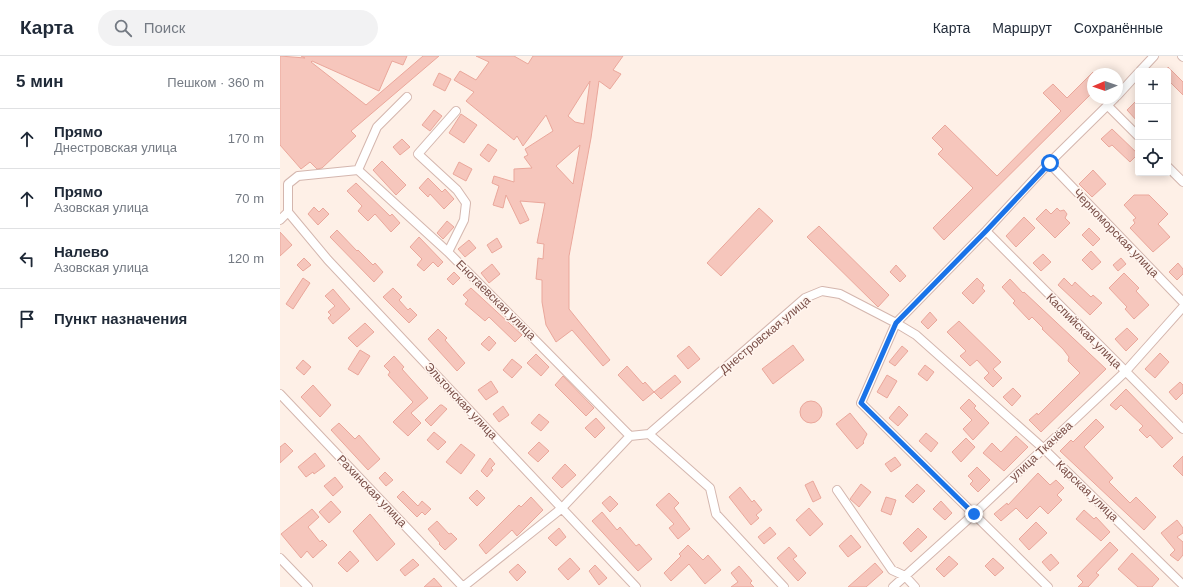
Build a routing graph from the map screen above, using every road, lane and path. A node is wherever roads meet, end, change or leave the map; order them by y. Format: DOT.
graph roads {
  1 [pos="1154,56"];
  2 [pos="1143,68"];
  3 [pos="1135,77"];
  4 [pos="1123,90"];
  5 [pos="407,97"];
  6 [pos="1108,106"];
  7 [pos="456,111"];
  8 [pos="1135,133"];
  9 [pos="1050,163"];
  10 [pos="358,170"];
  11 [pos="1171,170"];
  12 [pos="1183,182"];
  13 [pos="288,212"];
  14 [pos="280,220"];
  15 [pos="986,231"];
  16 [pos="448,252"];
  17 [pos="1183,302"];
  18 [pos="1183,307"];
  19 [pos="896,323"];
  20 [pos="1125,372"];
  21 [pos="280,394"];
  22 [pos="1183,429"];
  23 [pos="649,434"];
  24 [pos="630,436"];
  25 [pos="1044,449"];
  26 [pos="837,490"];
  27 [pos="562,508"];
  28 [pos="974,514"];
  29 [pos="280,558"];
  30 [pos="905,576"];
  31 [pos="1183,585"];
  32 [pos="308,587"];
  33 [pos="463,587"];
  34 [pos="636,587"];
  35 [pos="784,587"];
  36 [pos="893,587"];
  37 [pos="915,587"];
  38 [pos="1048,587"];
  1 -- 2 [label="street"];
  3 -- 4 [label="street"];
  5 -- 10 [label="street"];
  6 -- 8 [label="street"];
  6 -- 9 [label="street"];
  7 -- 16 [label="street"];
  9 -- 15 [label="street"];
  9 -- 17 [label="street, Черноморская улица"];
  10 -- 13 [label="street"];
  10 -- 16 [label="street, Енотаевская улица"];
  11 -- 12 [label="street"];
  13 -- 14 [label="street"];
  13 -- 27 [label="street, Эльтонская улица"];
  15 -- 19 [label="street"];
  15 -- 20 [label="street, Каспийская улица"];
  16 -- 24 [label="street, Енотаевская улица"];
  18 -- 20 [label="street, улица Ткачёва"];
  19 -- 23 [label="street, Днестровская улица"];
  19 -- 25 [label="street, Карская улица"];
  19 -- 28 [label="street"];
  20 -- 22 [label="street, Каспийская улица"];
  20 -- 25 [label="street, улица Ткачёва"];
  21 -- 33 [label="street, Рахинская улица"];
  23 -- 24 [label="street"];
  23 -- 35 [label="street"];
  24 -- 27 [label="street"];
  25 -- 28 [label="street, улица Ткачёва"];
  25 -- 31 [label="street, Карская улица"];
  26 -- 30 [label="street"];
  27 -- 33 [label="street"];
  27 -- 34 [label="street, Эльтонская улица"];
  28 -- 30 [label="street, улица Ткачёва"];
  28 -- 38 [label="street"];
  29 -- 32 [label="street"];
  30 -- 36 [label="street, улица Ткачёва"];
  30 -- 37 [label="street"];
}
